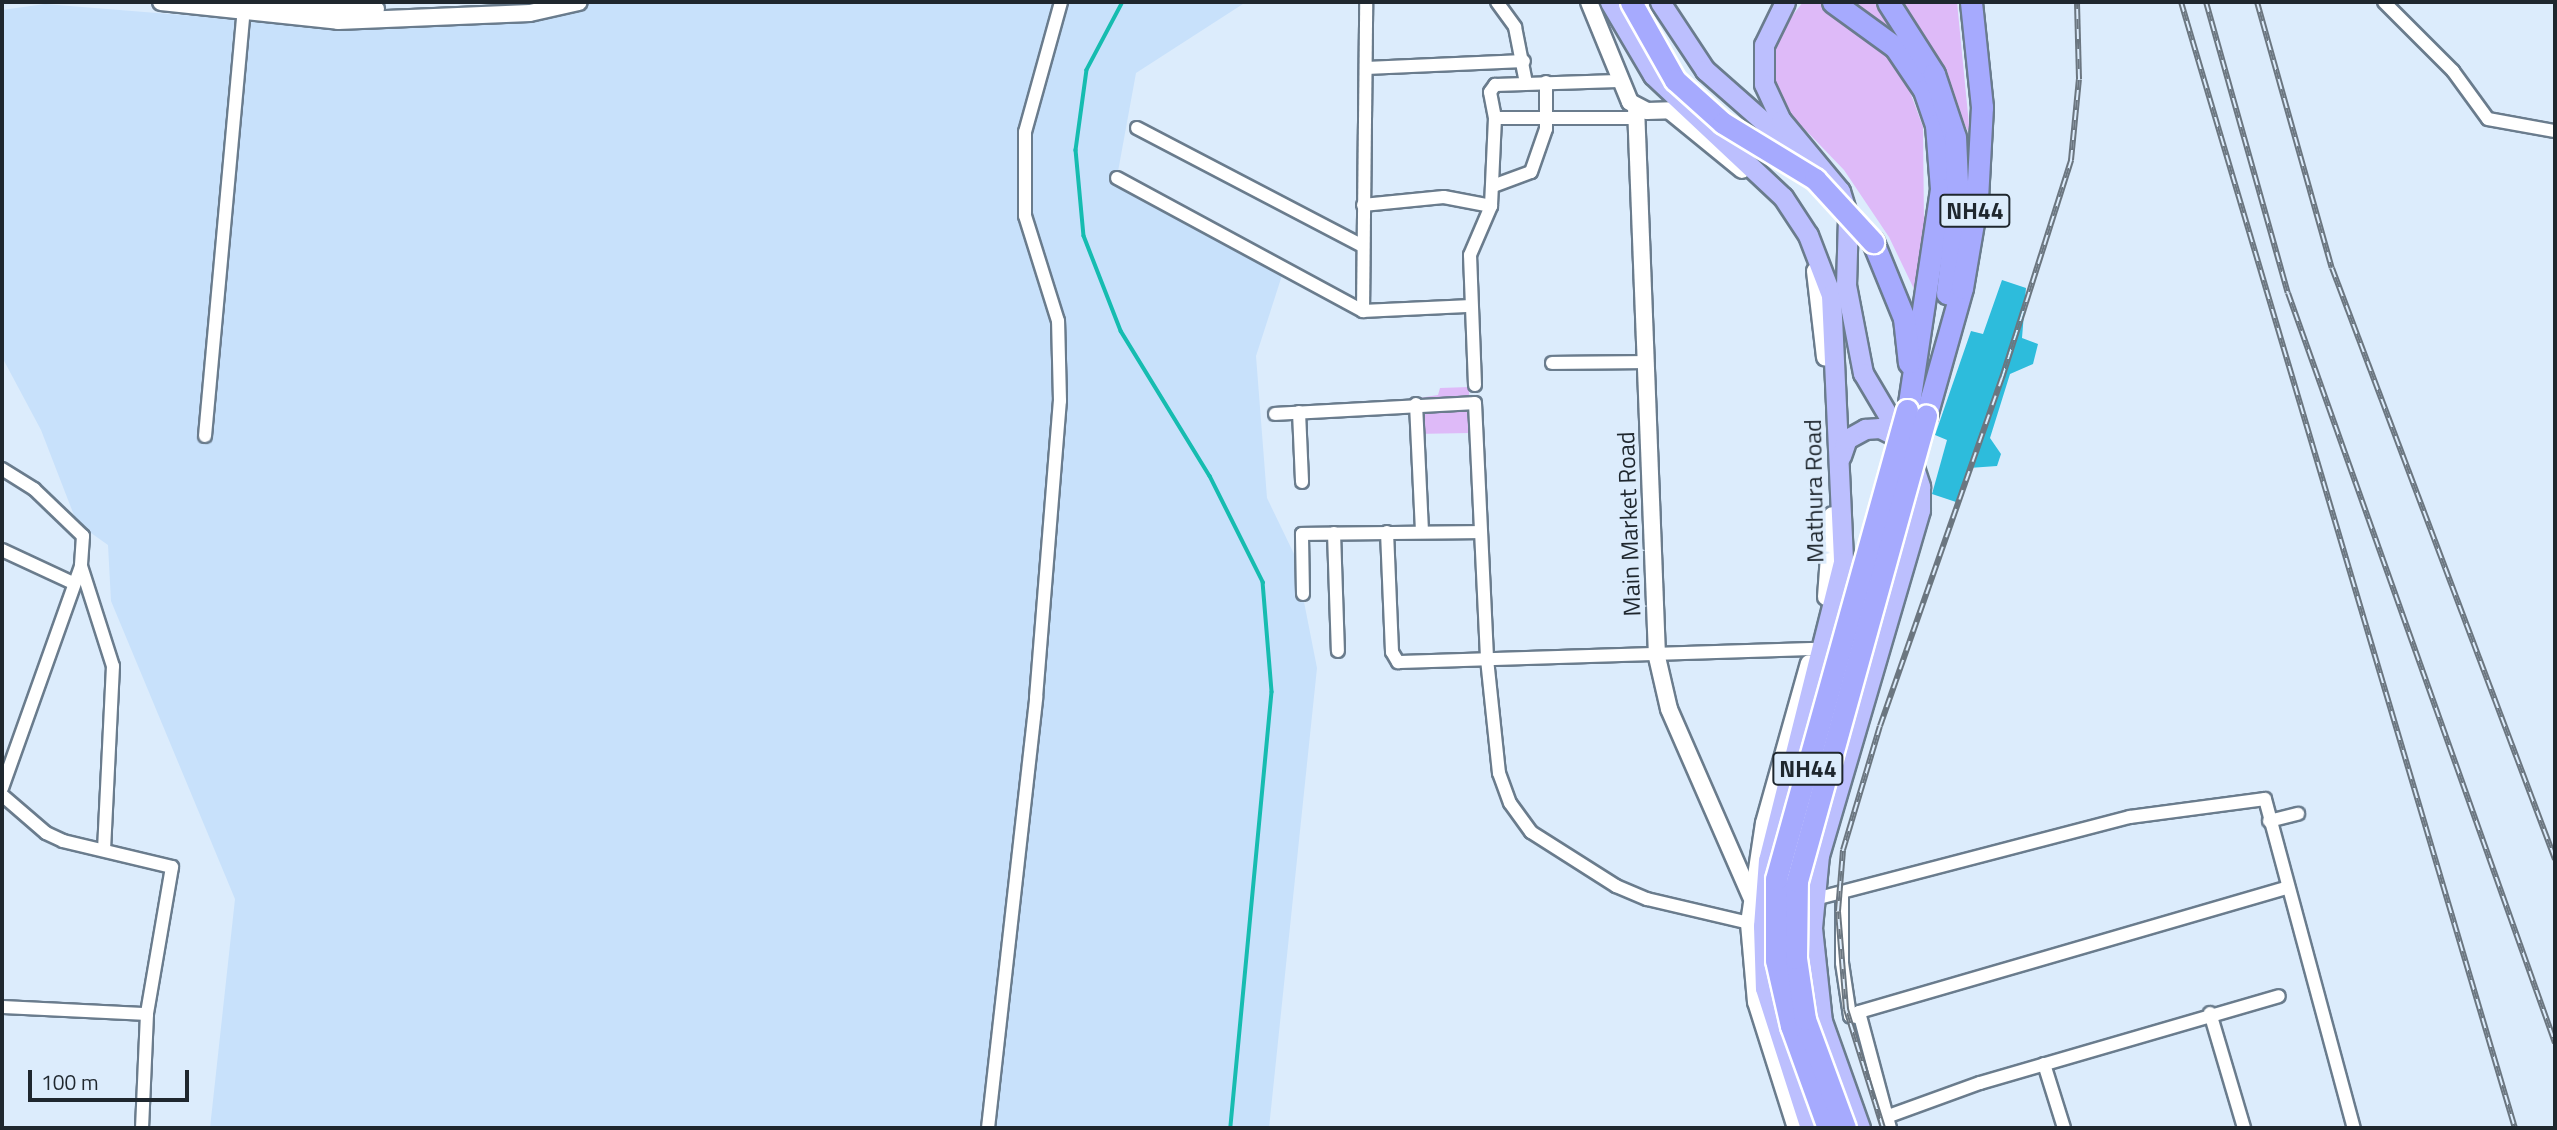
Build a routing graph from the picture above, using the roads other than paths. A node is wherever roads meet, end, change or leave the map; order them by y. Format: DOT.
graph roads {
  1 [pos="161,2"];
  2 [pos="547,2"];
  3 [pos="579,2"];
  4 [pos="1061,2"];
  5 [pos="1497,2"];
  6 [pos="1590,2"];
  7 [pos="1611,2"];
  8 [pos="1631,2"];
  9 [pos="1785,2"];
  10 [pos="1833,2"];
  11 [pos="1888,2"];
  12 [pos="1971,2"];
  13 [pos="2384,2"];
  14 [pos="1366,4"];
  15 [pos="1662,4"];
  16 [pos="246,6"];
  17 [pos="1524,61"];
  18 [pos="1366,68"];
  19 [pos="1618,81"];
  20 [pos="1546,82"];
  21 [pos="1526,83"];
  22 [pos="1678,111"];
  23 [pos="1636,112"];
  24 [pos="1547,115"];
  25 [pos="1495,118"];
  26 [pos="1137,128"];
  27 [pos="2555,131"];
  28 [pos="1822,167"];
  29 [pos="1116,178"];
  30 [pos="1493,186"];
  31 [pos="1363,205"];
  32 [pos="1491,206"];
  33 [pos="1363,246"];
  34 [pos="1471,306"];
  35 [pos="1363,311"];
  36 [pos="1645,362"];
  37 [pos="1552,363"];
  38 [pos="1475,385"];
  39 [pos="1933,392"];
  40 [pos="1909,402"];
  41 [pos="1416,404"];
  42 [pos="1299,412"];
  43 [pos="1275,414"];
  44 [pos="205,436"];
  45 [pos="1904,443"];
  46 [pos="1840,460"];
  47 [pos="2,470"];
  48 [pos="1302,482"];
  49 [pos="1422,532"];
  50 [pos="1481,532"];
  51 [pos="1334,533"];
  52 [pos="1387,533"];
  53 [pos="2,550"];
  54 [pos="1843,562"];
  55 [pos="81,566"];
  56 [pos="1901,575"];
  57 [pos="73,583"];
  58 [pos="1303,594"];
  59 [pos="1813,649"];
  60 [pos="1338,651"];
  61 [pos="1657,657"];
  62 [pos="1487,659"];
  63 [pos="2,788"];
  64 [pos="2,795"];
  65 [pos="2298,814"];
  66 [pos="2269,821"];
  67 [pos="104,848"];
  68 [pos="2285,888"];
  69 [pos="1842,893"];
  70 [pos="1750,895"];
  71 [pos="1815,899"];
  72 [pos="1756,920"];
  73 [pos="2279,996"];
  74 [pos="2,1007"];
  75 [pos="2210,1013"];
  76 [pos="147,1014"];
  77 [pos="1856,1017"];
  78 [pos="2044,1064"];
  79 [pos="1888,1123"];
  80 [pos="142,1128"];
  81 [pos="988,1128"];
  82 [pos="1796,1128"];
  83 [pos="1810,1128"];
  84 [pos="1828,1128"];
  85 [pos="1845,1128"];
  86 [pos="1860,1128"];
  87 [pos="2064,1128"];
  88 [pos="2244,1128"];
  89 [pos="2354,1128"];
  1 -- 16 [label="street"];
  2 -- 16 [label="street"];
  3 -- 16 [label="street"];
  4 -- 81 [label="street"];
  5 -- 17 [label="street"];
  6 -- 19 [label="street"];
  7 -- 22 [label="main road, Mathura Road"];
  8 -- 40 [label="highway, Mathura Road / NH44, bridge"];
  9 -- 28 [label="main road"];
  10 -- 40 [label="highway"];
  11 -- 39 [label="highway"];
  12 -- 39 [label="highway, NH44"];
  13 -- 27 [label="street"];
  14 -- 18 [label="street"];
  15 -- 28 [label="main road"];
  16 -- 44 [label="street"];
  17 -- 18 [label="street"];
  17 -- 21 [label="street"];
  18 -- 31 [label="street"];
  19 -- 20 [label="street"];
  19 -- 23 [label="street"];
  20 -- 21 [label="street"];
  20 -- 24 [label="street"];
  21 -- 25 [label="street"];
  22 -- 23 [label="street"];
  22 -- 46 [label="main road, Mathura Road"];
  22 -- 59 [label="street"];
  23 -- 24 [label="street"];
  23 -- 36 [label="street, Main Market Road"];
  24 -- 25 [label="street"];
  24 -- 30 [label="street"];
  25 -- 30 [label="street"];
  26 -- 33 [label="street"];
  28 -- 45 [label="main road"];
  29 -- 35 [label="street"];
  30 -- 32 [label="street"];
  31 -- 32 [label="street"];
  31 -- 33 [label="street"];
  32 -- 34 [label="street"];
  33 -- 35 [label="street"];
  34 -- 35 [label="street"];
  34 -- 38 [label="street"];
  36 -- 37 [label="street"];
  36 -- 61 [label="street, Main Market Road"];
  39 -- 85 [label="highway, NH44, bridge"];
  40 -- 84 [label="highway, Mathura Road / NH44, bridge"];
  41 -- 42 [label="street"];
  41 -- 49 [label="street"];
  41 -- 50 [label="street"];
  42 -- 43 [label="street"];
  42 -- 48 [label="street"];
  45 -- 46 [label="main road"];
  45 -- 56 [label="main road"];
  46 -- 54 [label="main road, Mathura Road"];
  47 -- 55 [label="street"];
  49 -- 50 [label="street"];
  49 -- 52 [label="street"];
  50 -- 62 [label="street"];
  51 -- 52 [label="street"];
  51 -- 58 [label="street"];
  51 -- 60 [label="street"];
  52 -- 62 [label="street"];
  53 -- 57 [label="street"];
  54 -- 56 [label="main road"];
  54 -- 72 [label="main road, Mathura Road"];
  55 -- 57 [label="street"];
  55 -- 67 [label="street"];
  56 -- 71 [label="main road"];
  57 -- 63 [label="street"];
  59 -- 61 [label="street"];
  59 -- 70 [label="street"];
  61 -- 62 [label="street"];
  61 -- 70 [label="street, Main Market Road"];
  62 -- 72 [label="street"];
  64 -- 67 [label="street"];
  65 -- 66 [label="street"];
  66 -- 68 [label="street"];
  66 -- 69 [label="street"];
  67 -- 76 [label="street"];
  68 -- 77 [label="street"];
  68 -- 89 [label="street"];
  69 -- 71 [label="street"];
  69 -- 77 [label="street"];
  70 -- 72 [label="street, Main Market Road"];
  71 -- 86 [label="main road"];
  72 -- 82 [label="street"];
  72 -- 83 [label="main road, Mathura Road"];
  73 -- 75 [label="street"];
  74 -- 76 [label="street"];
  75 -- 78 [label="street"];
  75 -- 88 [label="street"];
  76 -- 80 [label="street"];
  77 -- 79 [label="street"];
  78 -- 79 [label="street"];
  78 -- 87 [label="street"];
}
